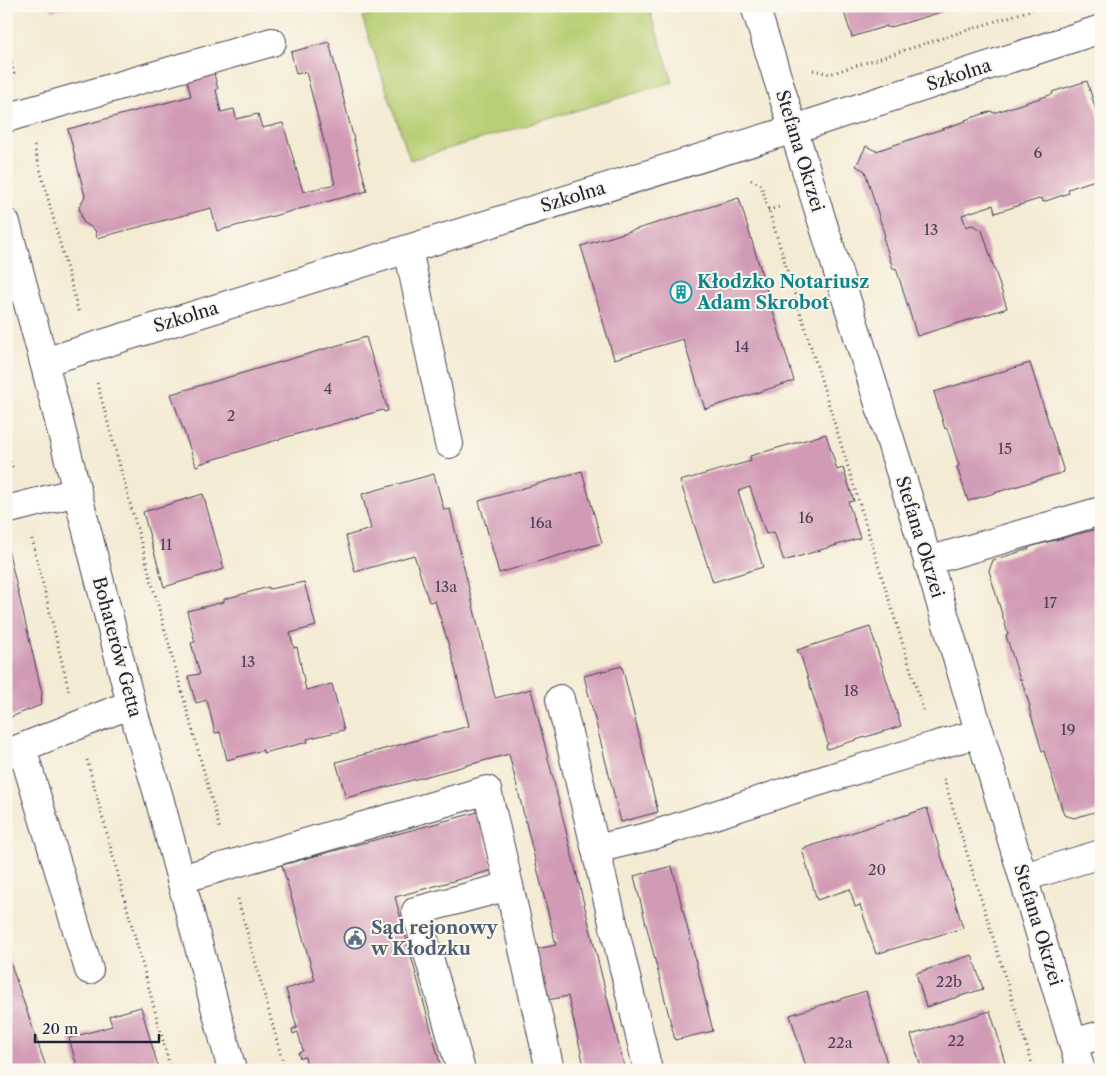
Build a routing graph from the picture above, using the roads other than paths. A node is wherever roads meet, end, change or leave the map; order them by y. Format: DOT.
graph roads {
  1 [pos="755,6"];
  2 [pos="1101,29"];
  3 [pos="272,42"];
  4 [pos="15,115"];
  5 [pos="794,129"];
  6 [pos="6,223"];
  7 [pos="408,248"];
  8 [pos="44,362"];
  9 [pos="449,444"];
  10 [pos="76,492"];
  11 [pos="6,510"];
  12 [pos="1101,511"];
  13 [pos="928,561"];
  14 [pos="560,699"];
  15 [pos="131,704"];
  16 [pos="980,733"];
  17 [pos="14,751"];
  18 [pos="596,849"];
  19 [pos="1101,854"];
  20 [pos="1024,877"];
  21 [pos="181,879"];
  22 [pos="509,886"];
  23 [pos="89,970"];
  24 [pos="1101,1035"];
  25 [pos="1073,1043"];
  26 [pos="232,1070"];
  27 [pos="461,1070"];
  28 [pos="550,1070"];
  29 [pos="648,1070"];
  30 [pos="1081,1070"];
  1 -- 5 [label="street, Stefana Okrzei"];
  2 -- 5 [label="street, Szkolna"];
  3 -- 4 [label="street"];
  5 -- 7 [label="street, Szkolna"];
  5 -- 13 [label="street, Stefana Okrzei"];
  6 -- 8 [label="street, Bohaterów Getta"];
  7 -- 8 [label="street, Szkolna"];
  7 -- 9 [label="street"];
  8 -- 10 [label="street, Bohaterów Getta"];
  10 -- 11 [label="street"];
  10 -- 15 [label="street, Bohaterów Getta"];
  12 -- 13 [label="street"];
  13 -- 16 [label="street, Stefana Okrzei"];
  14 -- 18 [label="street"];
  15 -- 17 [label="street"];
  15 -- 21 [label="street, Bohaterów Getta"];
  16 -- 18 [label="street"];
  16 -- 20 [label="street, Stefana Okrzei"];
  17 -- 23 [label="street"];
  18 -- 29 [label="street"];
  19 -- 20 [label="street"];
  20 -- 25 [label="street, Stefana Okrzei"];
  21 -- 22 [label="street"];
  21 -- 26 [label="street, Bohaterów Getta"];
  22 -- 27 [label="street"];
  22 -- 28 [label="street"];
  24 -- 25 [label="street"];
  25 -- 30 [label="street, Stefana Okrzei"];
}
